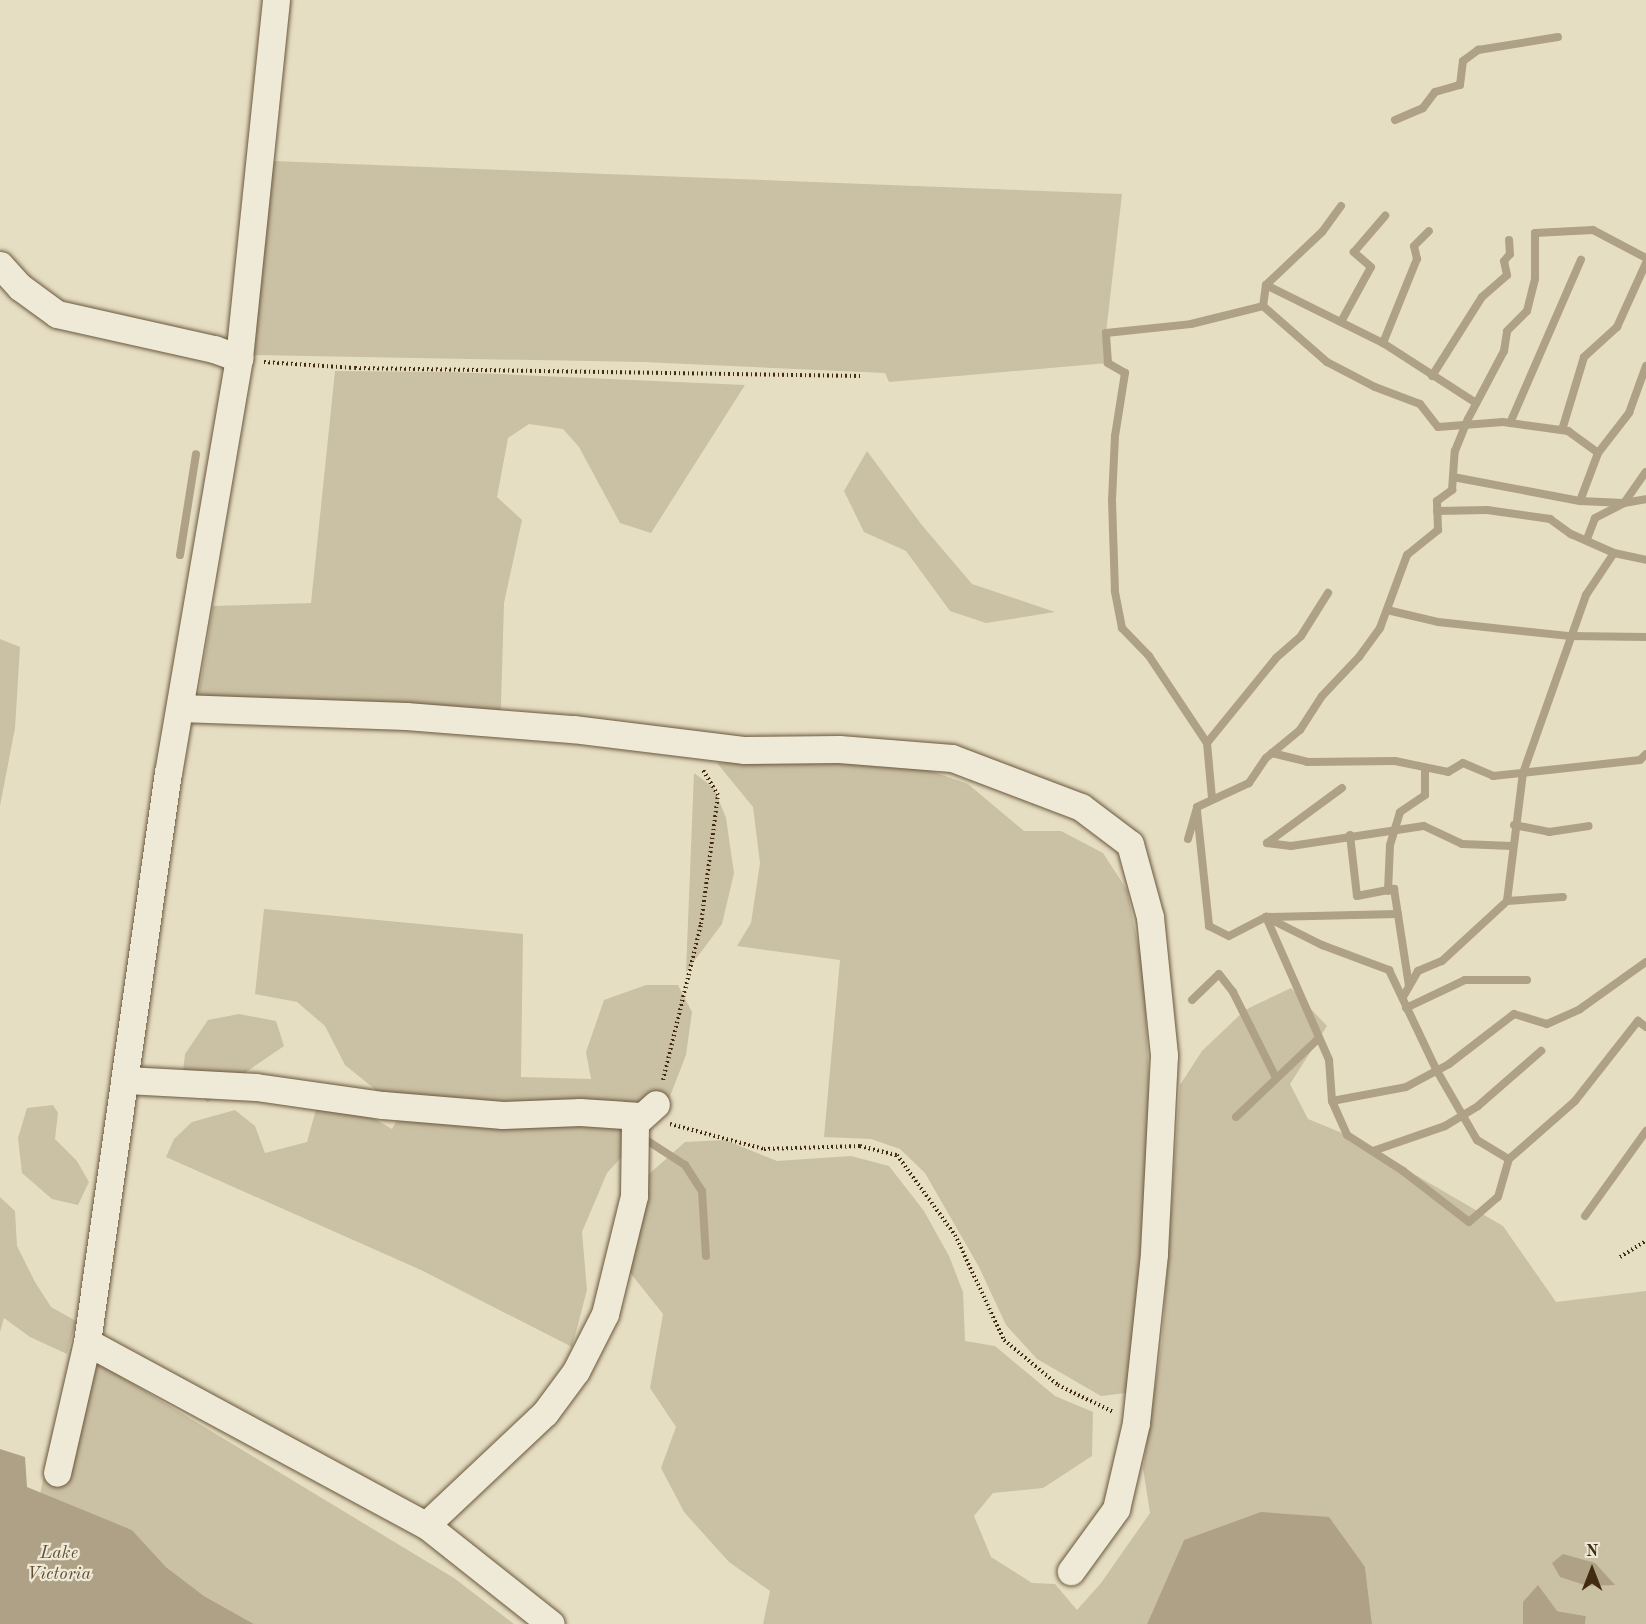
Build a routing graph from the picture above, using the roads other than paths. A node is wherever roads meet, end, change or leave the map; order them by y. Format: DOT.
graph roads {
  1 [pos="276,0"];
  2 [pos="0,265"];
  3 [pos="240,358"];
  4 [pos="180,708"];
  5 [pos="126,1080"];
  6 [pos="87,1342"];
  7 [pos="57,1473"];
  8 [pos="426,1525"];
  9 [pos="1071,1571"];
  10 [pos="551,1624"];
  1 -- 3 [label="street"];
  2 -- 3 [label="street"];
  3 -- 4 [label="street"];
  4 -- 5 [label="street"];
  4 -- 9 [label="street"];
  5 -- 6 [label="street"];
  5 -- 8 [label="street"];
  6 -- 7 [label="street"];
  6 -- 8 [label="street"];
  8 -- 10 [label="street"];
}
